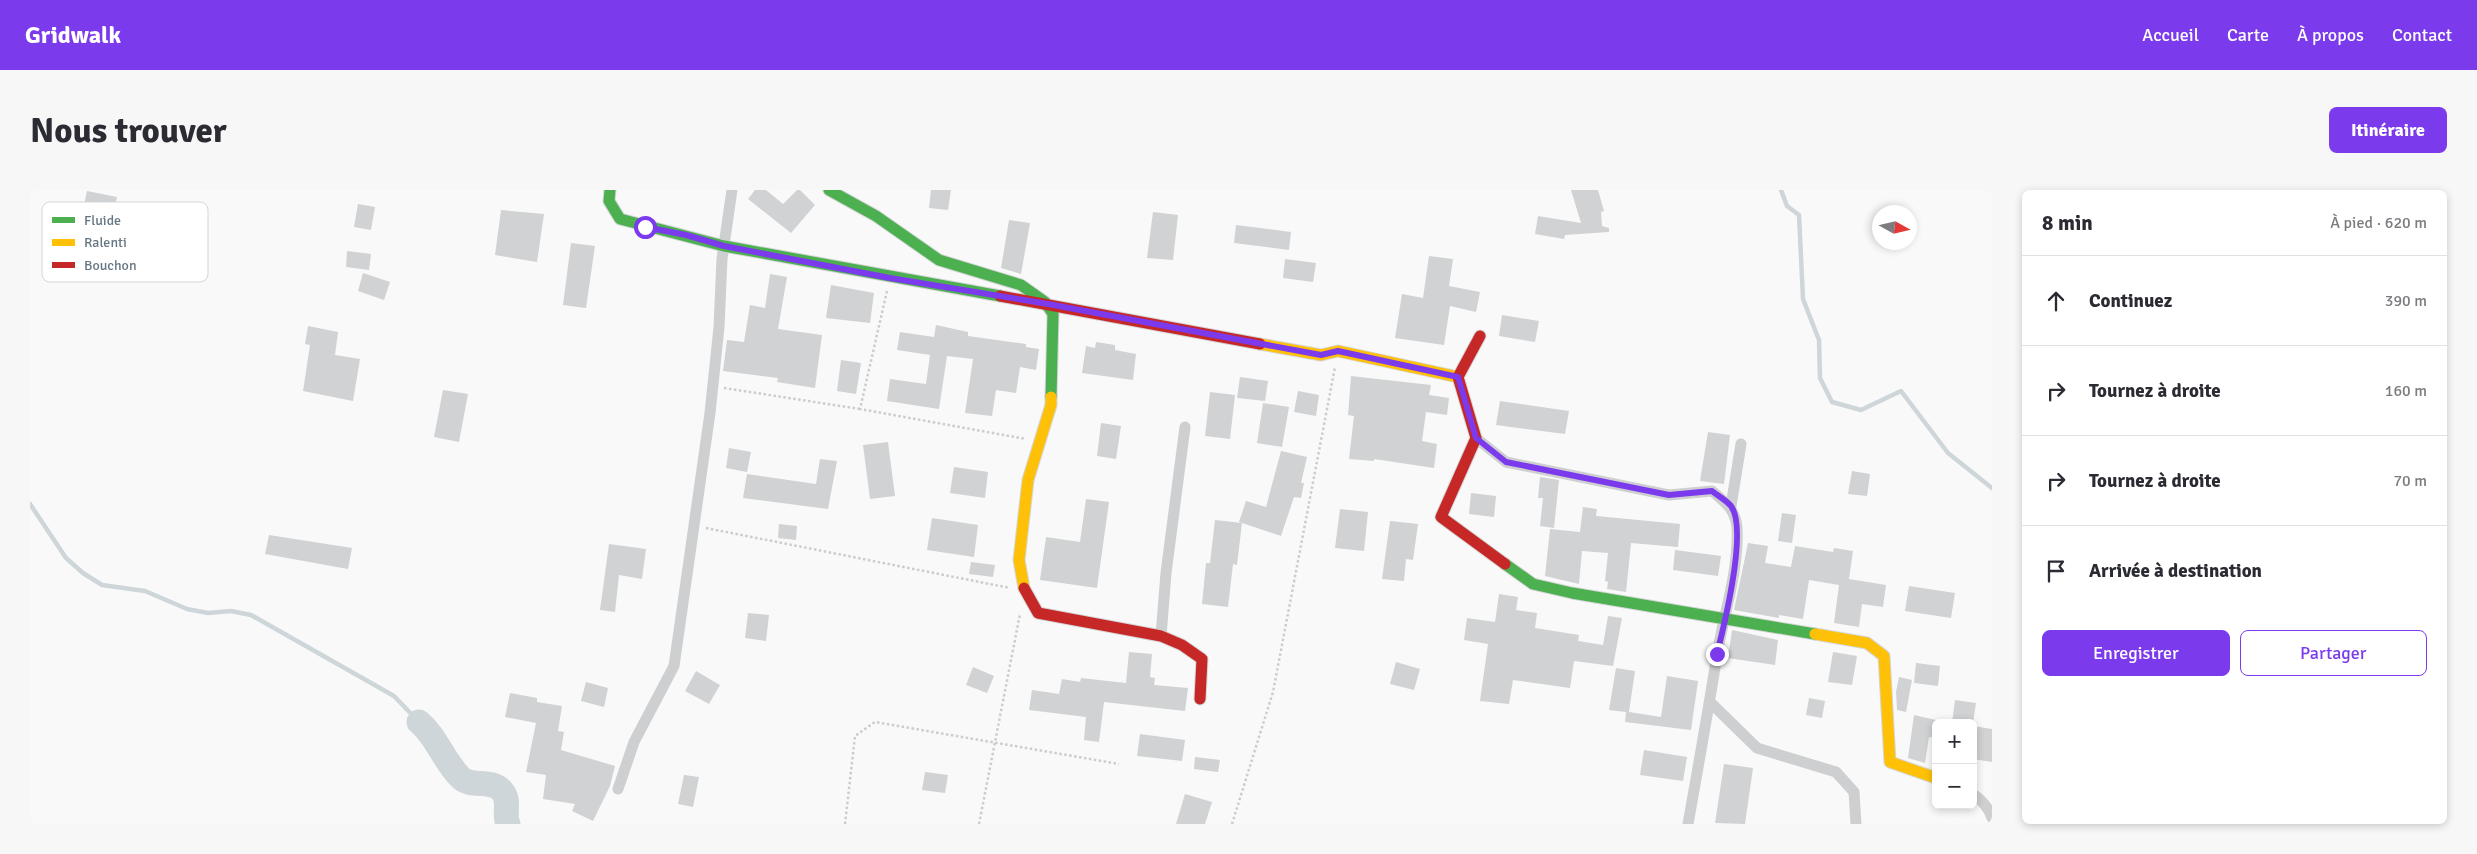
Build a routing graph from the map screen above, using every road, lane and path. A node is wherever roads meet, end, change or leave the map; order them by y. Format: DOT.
graph roads {
  1 [pos="610,190"];
  2 [pos="732,190"];
  3 [pos="828,190"];
  4 [pos="724,246"];
  5 [pos="890,278"];
  6 [pos="1048,304"];
  7 [pos="1480,336"];
  8 [pos="1338,351"];
  9 [pos="1458,377"];
  10 [pos="713,386"];
  11 [pos="860,409"];
  12 [pos="1185,428"];
  13 [pos="1476,438"];
  14 [pos="1040,442"];
  15 [pos="1741,444"];
  16 [pos="1731,506"];
  17 [pos="693,525"];
  18 [pos="1025,591"];
  19 [pos="1725,620"];
  20 [pos="1161,636"];
  21 [pos="1200,699"];
  22 [pos="1711,703"];
  23 [pos="995,743"];
  24 [pos="1119,764"];
  25 [pos="1932,777"];
  26 [pos="618,789"];
  27 [pos="1977,797"];
  28 [pos="1992,818"];
  29 [pos="845,824"];
  30 [pos="979,824"];
  31 [pos="1232,824"];
  32 [pos="1688,824"];
  33 [pos="1856,824"];
  1 -- 4 [label="street"];
  2 -- 4 [label="street"];
  3 -- 6 [label="street"];
  4 -- 5 [label="street"];
  4 -- 10 [label="street"];
  5 -- 6 [label="street"];
  5 -- 11 [label="path"];
  6 -- 8 [label="street"];
  6 -- 14 [label="street"];
  7 -- 9 [label="street"];
  8 -- 9 [label="street"];
  8 -- 31 [label="path"];
  9 -- 13 [label="street"];
  10 -- 11 [label="path"];
  10 -- 17 [label="street"];
  11 -- 14 [label="path"];
  12 -- 20 [label="street"];
  13 -- 16 [label="street"];
  13 -- 19 [label="street"];
  14 -- 18 [label="street"];
  15 -- 16 [label="street"];
  16 -- 19 [label="street"];
  17 -- 18 [label="path"];
  17 -- 26 [label="street"];
  18 -- 20 [label="street"];
  18 -- 23 [label="path"];
  19 -- 22 [label="street"];
  19 -- 25 [label="street"];
  20 -- 21 [label="street"];
  22 -- 32 [label="street"];
  22 -- 33 [label="street"];
  23 -- 24 [label="path"];
  23 -- 29 [label="path"];
  23 -- 30 [label="path"];
  27 -- 28 [label="street"];
}
